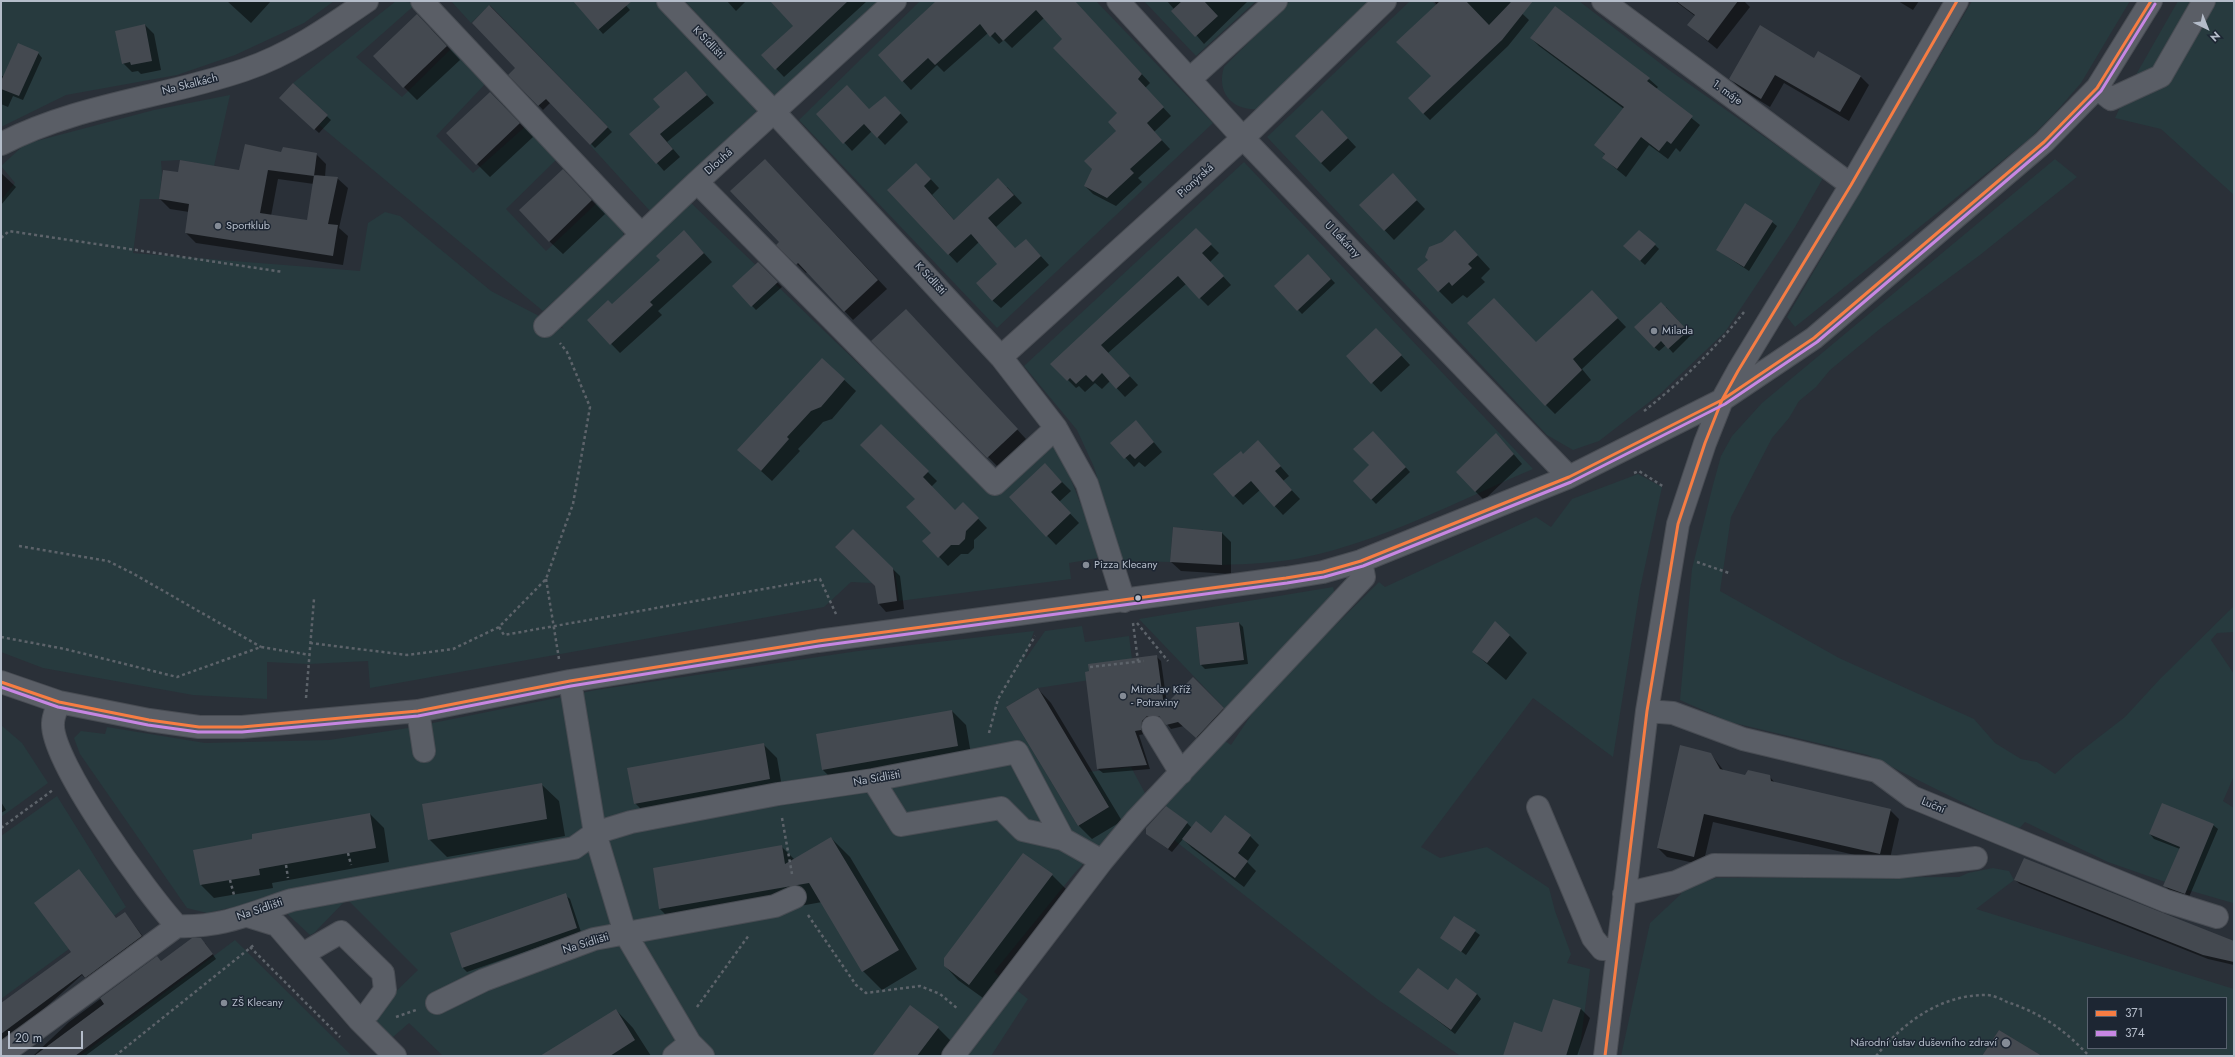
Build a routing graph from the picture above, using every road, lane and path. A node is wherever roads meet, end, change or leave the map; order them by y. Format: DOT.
graph roads {
  1 [pos="367,1"];
  2 [pos="422,1"];
  3 [pos="668,1"];
  4 [pos="895,1"];
  5 [pos="1118,1"];
  6 [pos="1276,1"];
  7 [pos="1385,1"];
  8 [pos="1603,1"];
  9 [pos="1957,1"];
  10 [pos="2150,1"];
  11 [pos="2204,1"];
  12 [pos="1190,79"];
  13 [pos="2097,88"];
  14 [pos="774,112"];
  15 [pos="1244,138"];
  16 [pos="1,144"];
  17 [pos="697,182"];
  18 [pos="1852,184"];
  19 [pos="641,234"];
  20 [pos="1,238"];
  21 [pos="283,272"];
  22 [pos="1749,306"];
  23 [pos="545,326"];
  24 [pos="1001,357"];
  25 [pos="1722,400"];
  26 [pos="1639,414"];
  27 [pos="1056,428"];
  28 [pos="1631,474"];
  29 [pos="1568,477"];
  30 [pos="1664,493"];
  31 [pos="19,546"];
  32 [pos="1673,554"];
  33 [pos="1361,562"];
  34 [pos="1728,573"];
  35 [pos="546,579"];
  36 [pos="314,599"];
  37 [pos="1124,601"];
  38 [pos="839,621"];
  39 [pos="554,626"];
  40 [pos="499,627"];
  41 [pos="1039,629"];
  42 [pos="1,637"];
  43 [pos="310,643"];
  44 [pos="261,647"];
  45 [pos="310,654"];
  46 [pos="560,660"];
  47 [pos="1138,661"];
  48 [pos="1144,661"];
  49 [pos="1168,661"];
  50 [pos="1090,667"];
  51 [pos="570,681"];
  52 [pos="1,682"];
  53 [pos="59,702"];
  54 [pos="306,703"];
  55 [pos="418,711"];
  56 [pos="1647,711"];
  57 [pos="1153,727"];
  58 [pos="424,751"];
  59 [pos="982,758"];
  60 [pos="1181,773"];
  61 [pos="72,777"];
  62 [pos="873,780"];
  63 [pos="1538,807"];
  64 [pos="1,828"];
  65 [pos="596,832"];
  66 [pos="1063,840"];
  67 [pos="1976,858"];
  68 [pos="1102,861"];
  69 [pos="1624,894"];
  70 [pos="795,897"];
  71 [pos="775,906"];
  72 [pos="248,916"];
  73 [pos="2217,917"];
  74 [pos="178,926"];
  75 [pos="277,926"];
  76 [pos="625,933"];
  77 [pos="250,947"];
  78 [pos="1618,950"];
  79 [pos="303,954"];
  80 [pos="836,955"];
  81 [pos="437,1003"];
  82 [pos="961,1011"];
  83 [pos="360,1020"];
  84 [pos="343,1040"];
  85 [pos="687,1046"];
  86 [pos="1,1055"];
  87 [pos="115,1056"];
  88 [pos="395,1056"];
  89 [pos="953,1056"];
  90 [pos="1605,1056"];
  91 [pos="1876,1056"];
  92 [pos="2089,1056"];
  1 -- 16 [label="street, Na Skalkách"];
  2 -- 19 [label="street"];
  3 -- 14 [label="street, K Sídlišti"];
  4 -- 14 [label="street, Dlouhá"];
  5 -- 12 [label="street, U Lékárny"];
  6 -- 12 [label="street"];
  7 -- 15 [label="street, Pionýrská"];
  8 -- 18 [label="street, 1. máje"];
  9 -- 18 [label="street"];
  10 -- 13 [label="street"];
  11 -- 13 [label="street"];
  12 -- 15 [label="street, U Lékárny"];
  13 -- 25 [label="street"];
  14 -- 17 [label="street, Dlouhá"];
  14 -- 24 [label="street, K Sídlišti"];
  15 -- 24 [label="street, Pionýrská"];
  15 -- 29 [label="street, U Lékárny"];
  17 -- 19 [label="street, Dlouhá"];
  17 -- 27 [label="street"];
  18 -- 25 [label="street"];
  19 -- 23 [label="street, Dlouhá"];
  20 -- 21 [label="path"];
  22 -- 26 [label="path"];
  23 -- 35 [label="path"];
  24 -- 27 [label="street, K Sídlišti"];
  25 -- 29 [label="street"];
  25 -- 32 [label="street"];
  27 -- 37 [label="street, K Sídlišti"];
  28 -- 30 [label="path"];
  29 -- 33 [label="street"];
  31 -- 44 [label="path"];
  32 -- 34 [label="path"];
  32 -- 56 [label="street"];
  33 -- 37 [label="street"];
  33 -- 60 [label="street"];
  35 -- 39 [label="path"];
  35 -- 40 [label="path"];
  36 -- 43 [label="path"];
  37 -- 51 [label="street"];
  38 -- 39 [label="path"];
  39 -- 40 [label="path"];
  39 -- 46 [label="path"];
  40 -- 43 [label="path"];
  41 -- 59 [label="path"];
  42 -- 44 [label="path"];
  43 -- 45 [label="path"];
  44 -- 45 [label="path"];
  45 -- 54 [label="path"];
  47 -- 48 [label="path"];
  47 -- 49 [label="path"];
  47 -- 50 [label="path"];
  51 -- 55 [label="street"];
  51 -- 65 [label="street, Na Sídlišti"];
  52 -- 53 [label="street"];
  53 -- 55 [label="street"];
  53 -- 61 [label="street"];
  55 -- 58 [label="street"];
  56 -- 69 [label="street"];
  56 -- 73 [label="street, Luční"];
  57 -- 60 [label="street"];
  59 -- 62 [label="street, Na Sídlišti"];
  59 -- 66 [label="street, Na Sídlišti"];
  60 -- 68 [label="street"];
  61 -- 64 [label="path"];
  61 -- 74 [label="street"];
  62 -- 65 [label="street, Na Sídlišti"];
  62 -- 66 [label="street"];
  63 -- 78 [label="street"];
  65 -- 72 [label="street, Na Sídlišti"];
  65 -- 76 [label="street, Na Sídlišti"];
  66 -- 68 [label="street"];
  67 -- 69 [label="street"];
  68 -- 89 [label="street"];
  69 -- 78 [label="street"];
  70 -- 71 [label="street, Na Sídlišti"];
  71 -- 76 [label="street, Na Sídlišti"];
  71 -- 85 [label="path"];
  72 -- 74 [label="street, Na Sídlišti"];
  72 -- 75 [label="street"];
  74 -- 86 [label="street"];
  75 -- 77 [label="path"];
  75 -- 79 [label="street"];
  76 -- 81 [label="street, Na Sídlišti"];
  76 -- 85 [label="street, Na Sídlišti"];
  77 -- 84 [label="path"];
  77 -- 87 [label="path"];
  78 -- 90 [label="street"];
  79 -- 83 [label="street"];
  79 -- 83 [label="street"];
  80 -- 82 [label="path"];
  83 -- 88 [label="street"];
  91 -- 92 [label="path"];
}
